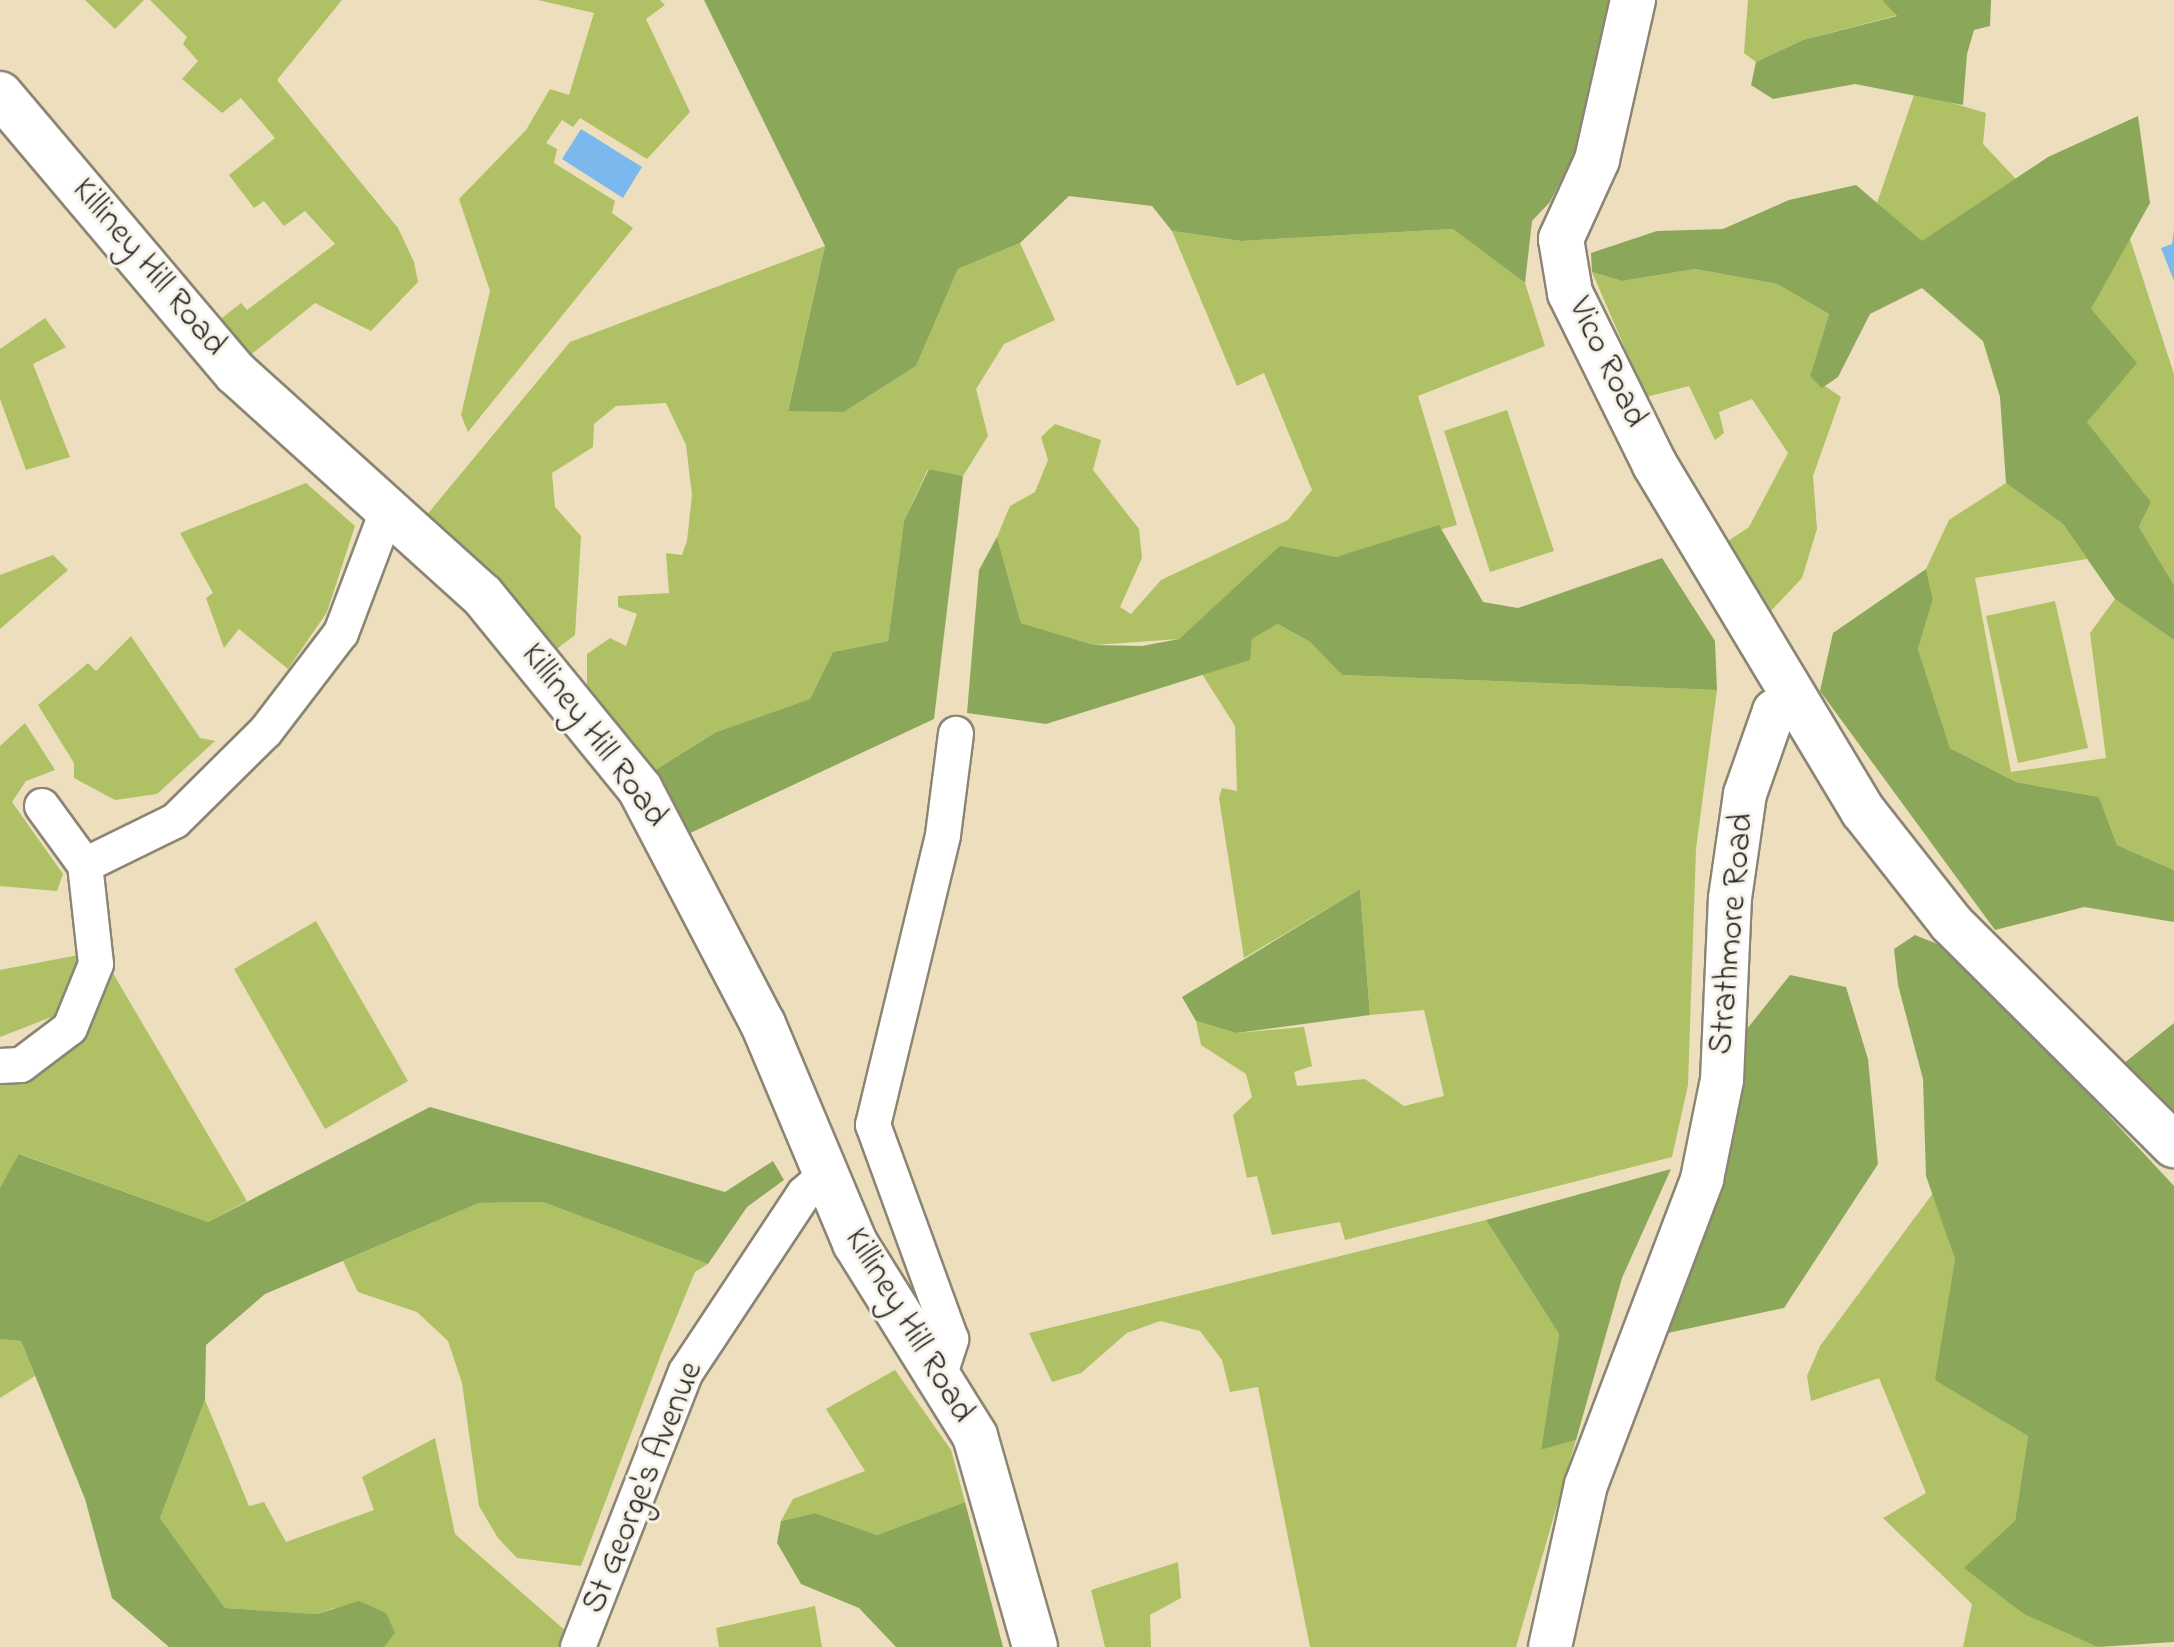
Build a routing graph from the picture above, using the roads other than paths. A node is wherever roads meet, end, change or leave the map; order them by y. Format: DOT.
graph roads {
  1 [pos="1633,0"];
  2 [pos="0,94"];
  3 [pos="389,506"];
  4 [pos="1792,701"];
  5 [pos="956,734"];
  6 [pos="42,806"];
  7 [pos="85,865"];
  8 [pos="0,1066"];
  9 [pos="2174,1145"];
  10 [pos="825,1175"];
  11 [pos="939,1377"];
  12 [pos="578,1647"];
  13 [pos="1035,1647"];
  14 [pos="1550,1647"];
  1 -- 4 [label="main road, Vico Road"];
  2 -- 3 [label="main road, Killiney Hill Road"];
  3 -- 7 [label="street"];
  3 -- 10 [label="main road, Killiney Hill Road"];
  4 -- 9 [label="main road"];
  4 -- 14 [label="street, Strathmore Road"];
  5 -- 11 [label="street"];
  6 -- 7 [label="street"];
  7 -- 8 [label="street"];
  10 -- 11 [label="main road, Killiney Hill Road"];
  10 -- 12 [label="street, St George's Avenue"];
  11 -- 13 [label="main road, Killiney Hill Road"];
}
